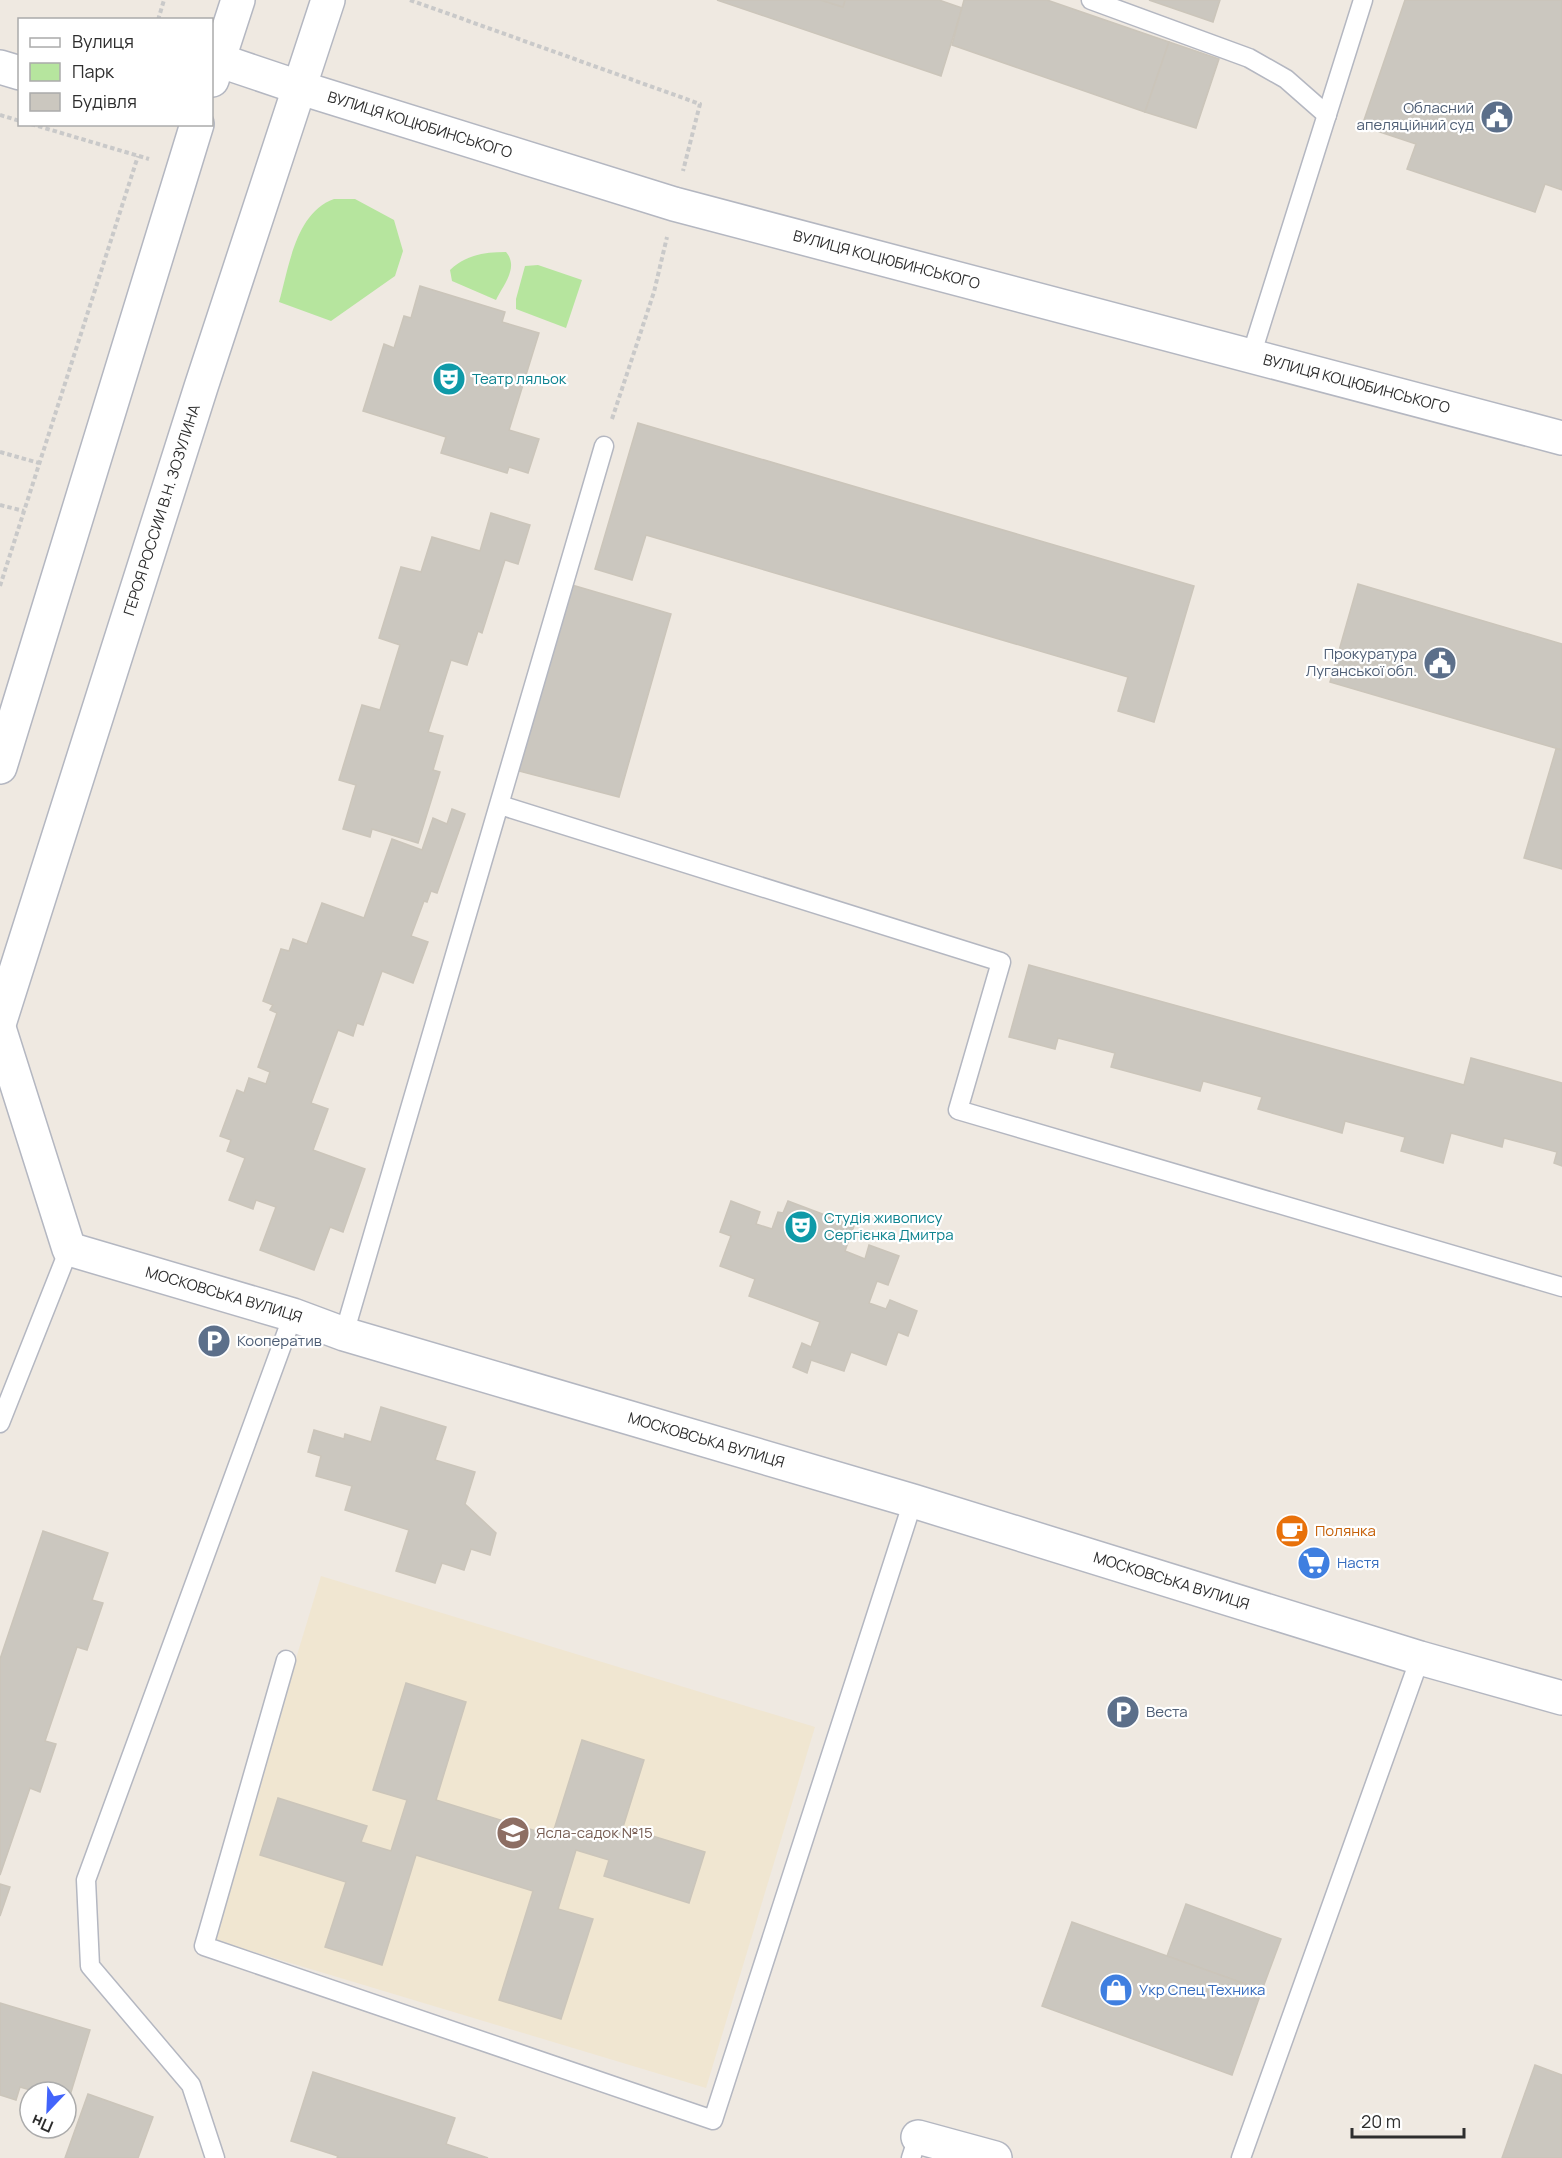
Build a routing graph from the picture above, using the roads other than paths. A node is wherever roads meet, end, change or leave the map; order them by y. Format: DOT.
graph roads {
  1 [pos="238,0"];
  2 [pos="328,0"];
  3 [pos="1091,0"];
  4 [pos="1364,0"];
  5 [pos="0,67"];
  6 [pos="215,70"];
  7 [pos="18,72"];
  8 [pos="301,88"];
  9 [pos="1327,114"];
  10 [pos="194,126"];
  11 [pos="1251,356"];
  12 [pos="1562,438"];
  13 [pos="604,446"];
  14 [pos="0,767"];
  15 [pos="500,804"];
  16 [pos="0,1021"];
  17 [pos="0,1031"];
  18 [pos="69,1249"];
  19 [pos="1562,1287"];
  20 [pos="293,1316"];
  21 [pos="344,1334"];
  22 [pos="0,1423"];
  23 [pos="913,1501"];
  24 [pos="1420,1658"];
  25 [pos="286,1660"];
  26 [pos="1562,1698"];
  27 [pos="914,2148"];
  28 [pos="215,2158"];
  29 [pos="995,2158"];
  30 [pos="1241,2158"];
  1 -- 6 [label="street"];
  2 -- 8 [label="street, ГЕРОЯ РОССИИ В.Н. ЗОЗУЛИНА"];
  3 -- 9 [label="lane"];
  4 -- 9 [label="lane"];
  5 -- 7 [label="street"];
  6 -- 8 [label="street, ВУЛИЦЯ КОЦЮБИНСЬКОГО"];
  8 -- 11 [label="street, ВУЛИЦЯ КОЦЮБИНСЬКОГО"];
  8 -- 16 [label="street, ГЕРОЯ РОССИИ В.Н. ЗОЗУЛИНА"];
  9 -- 11 [label="lane"];
  10 -- 14 [label="street"];
  11 -- 12 [label="street, ВУЛИЦЯ КОЦЮБИНСЬКОГО"];
  13 -- 15 [label="lane"];
  15 -- 19 [label="lane"];
  15 -- 21 [label="lane"];
  17 -- 18 [label="street"];
  18 -- 20 [label="street, МОСКОВСЬКА ВУЛИЦЯ"];
  18 -- 22 [label="lane"];
  20 -- 21 [label="street, МОСКОВСЬКА ВУЛИЦЯ"];
  20 -- 28 [label="lane"];
  21 -- 23 [label="street, МОСКОВСЬКА ВУЛИЦЯ"];
  23 -- 24 [label="street, МОСКОВСЬКА ВУЛИЦЯ"];
  23 -- 25 [label="lane"];
  24 -- 26 [label="street, МОСКОВСЬКА ВУЛИЦЯ"];
  24 -- 30 [label="lane"];
  27 -- 29 [label="street"];
}
